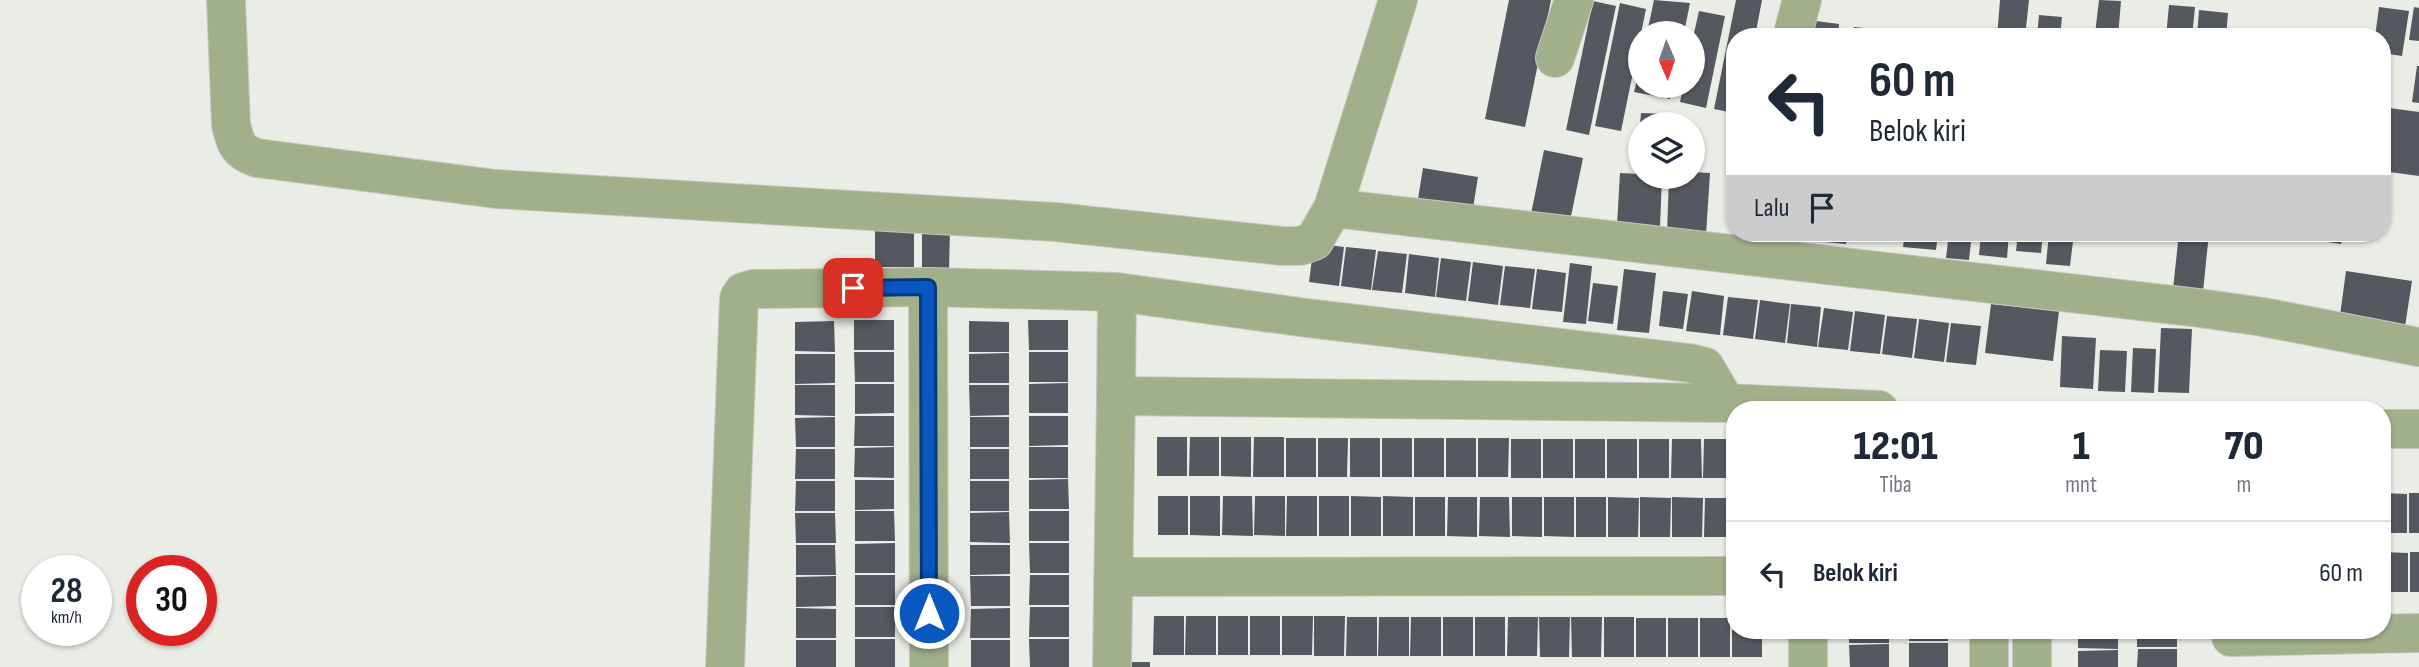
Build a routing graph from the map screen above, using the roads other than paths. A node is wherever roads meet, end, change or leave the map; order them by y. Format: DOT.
graph roads {
  1 [pos="226,0"];
  2 [pos="1398,0"];
  3 [pos="1574,0"];
  4 [pos="1802,0"];
  5 [pos="1794,28"];
  6 [pos="1555,58"];
  7 [pos="1334,208"];
  8 [pos="928,287"];
  9 [pos="1117,292"];
  10 [pos="2419,347"];
  11 [pos="1116,396"];
  12 [pos="1726,402"];
  13 [pos="2391,429"];
  14 [pos="2419,429"];
  15 [pos="1726,576"];
  16 [pos="1113,577"];
  17 [pos="2419,633"];
  18 [pos="2391,635"];
  19 [pos="1808,639"];
  20 [pos="1989,639"];
  21 [pos="2032,639"];
  22 [pos="2325,639"];
  23 [pos="2231,645"];
  24 [pos="725,667"];
  25 [pos="929,667"];
  26 [pos="1112,667"];
  27 [pos="1808,667"];
  28 [pos="1989,667"];
  29 [pos="2032,667"];
  1 -- 7 [label="street"];
  2 -- 7 [label="street"];
  3 -- 6 [label="street"];
  4 -- 5 [label="street"];
  7 -- 10 [label="street"];
  8 -- 9 [label="street"];
  8 -- 24 [label="street"];
  8 -- 25 [label="street"];
  9 -- 11 [label="street"];
  9 -- 12 [label="street"];
  11 -- 12 [label="street"];
  11 -- 16 [label="street"];
  13 -- 14 [label="street"];
  15 -- 16 [label="street"];
  16 -- 26 [label="street"];
  17 -- 18 [label="street"];
  19 -- 27 [label="street"];
  20 -- 28 [label="street"];
  21 -- 29 [label="street"];
  22 -- 23 [label="street"];
}
